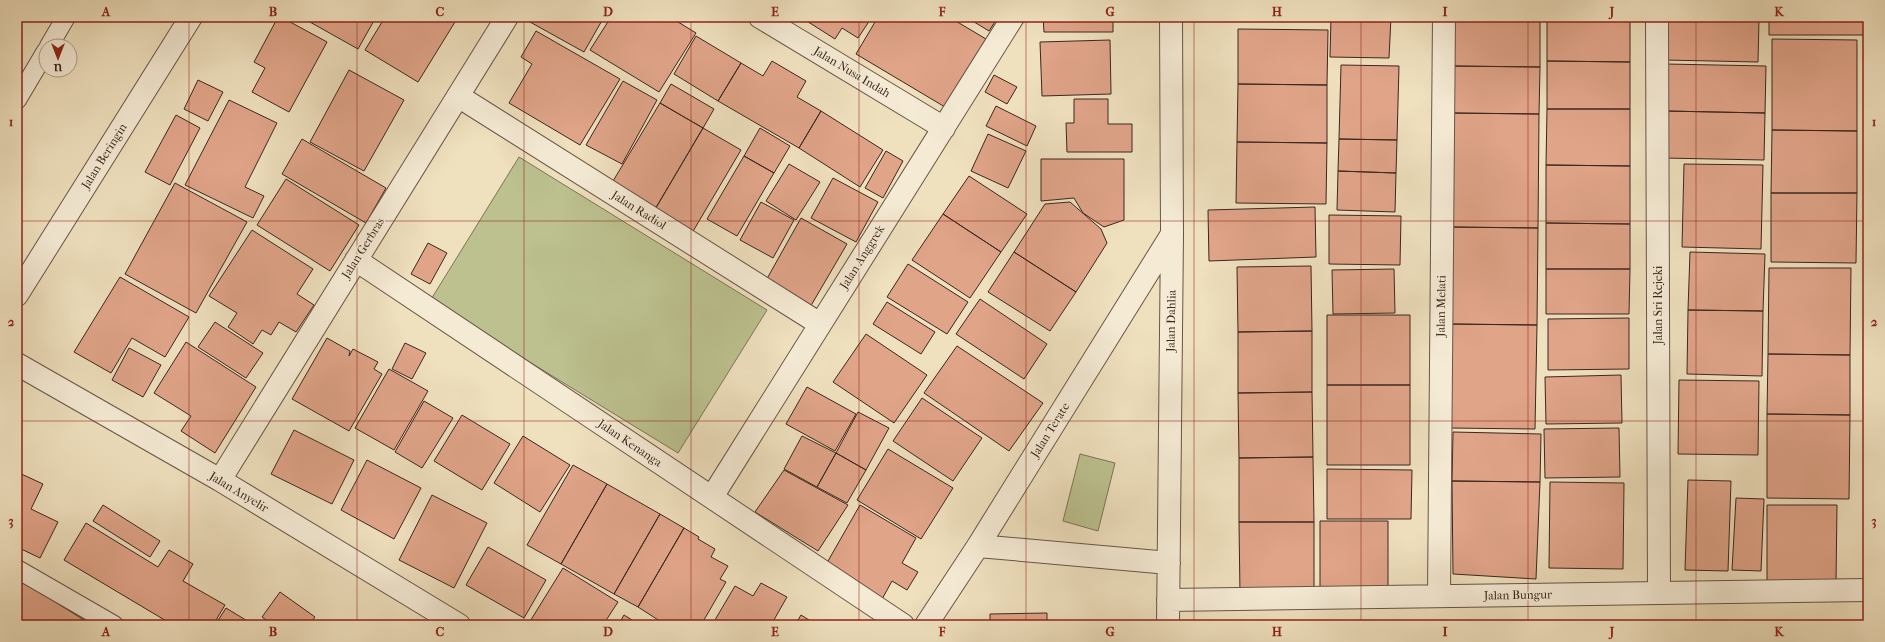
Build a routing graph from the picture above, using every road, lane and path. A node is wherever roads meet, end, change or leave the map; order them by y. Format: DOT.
graph roads {
  1 [pos="66,17"];
  2 [pos="191,17"];
  3 [pos="507,17"];
  4 [pos="760,17"];
  5 [pos="1013,17"];
  6 [pos="1171,17"];
  7 [pos="1444,17"];
  8 [pos="1656,17"];
  9 [pos="54,38"];
  10 [pos="38,65"];
  11 [pos="458,96"];
  12 [pos="17,100"];
  13 [pos="944,128"];
  14 [pos="1172,234"];
  15 [pos="356,260"];
  16 [pos="17,295"];
  17 [pos="820,324"];
  18 [pos="17,364"];
  19 [pos="220,480"];
  20 [pos="712,498"];
  21 [pos="978,546"];
  22 [pos="1169,563"];
  23 [pos="17,569"];
  24 [pos="1868,590"];
  25 [pos="1659,593"];
  26 [pos="1438,596"];
  27 [pos="1168,600"];
  28 [pos="114,625"];
  29 [pos="459,625"];
  30 [pos="903,625"];
  31 [pos="926,625"];
  32 [pos="1168,625"];
  1 -- 9 [label="lane"];
  2 -- 16 [label="street, Jalan Beringin"];
  3 -- 11 [label="street, Jalan Gerbras"];
  4 -- 13 [label="street, Jalan Nusa Indah"];
  5 -- 13 [label="street, Jalan Anggrek"];
  6 -- 14 [label="street, Jalan Dahlia"];
  7 -- 26 [label="street, Jalan Melati"];
  8 -- 25 [label="street, Jalan Sri Rejeki"];
  10 -- 12 [label="lane"];
  11 -- 15 [label="street, Jalan Gerbras"];
  11 -- 17 [label="street, Jalan Radiol"];
  13 -- 17 [label="street, Jalan Anggrek"];
  14 -- 21 [label="street, Jalan Terate"];
  14 -- 22 [label="street, Jalan Dahlia"];
  15 -- 19 [label="street, Jalan Gerbras"];
  15 -- 20 [label="street, Jalan Kenanga"];
  17 -- 20 [label="street, Jalan Anggrek"];
  18 -- 19 [label="street, Jalan Anyelir"];
  19 -- 29 [label="street, Jalan Anyelir"];
  20 -- 30 [label="street, Jalan Kenanga"];
  21 -- 22 [label="street"];
  21 -- 31 [label="street, Jalan Terate"];
  22 -- 27 [label="street, Jalan Dahlia"];
  23 -- 28 [label="lane"];
  24 -- 25 [label="street, Jalan Bungur"];
  25 -- 26 [label="street, Jalan Bungur"];
  26 -- 27 [label="street, Jalan Bungur"];
  27 -- 32 [label="street, Jalan Dahlia"];
}
